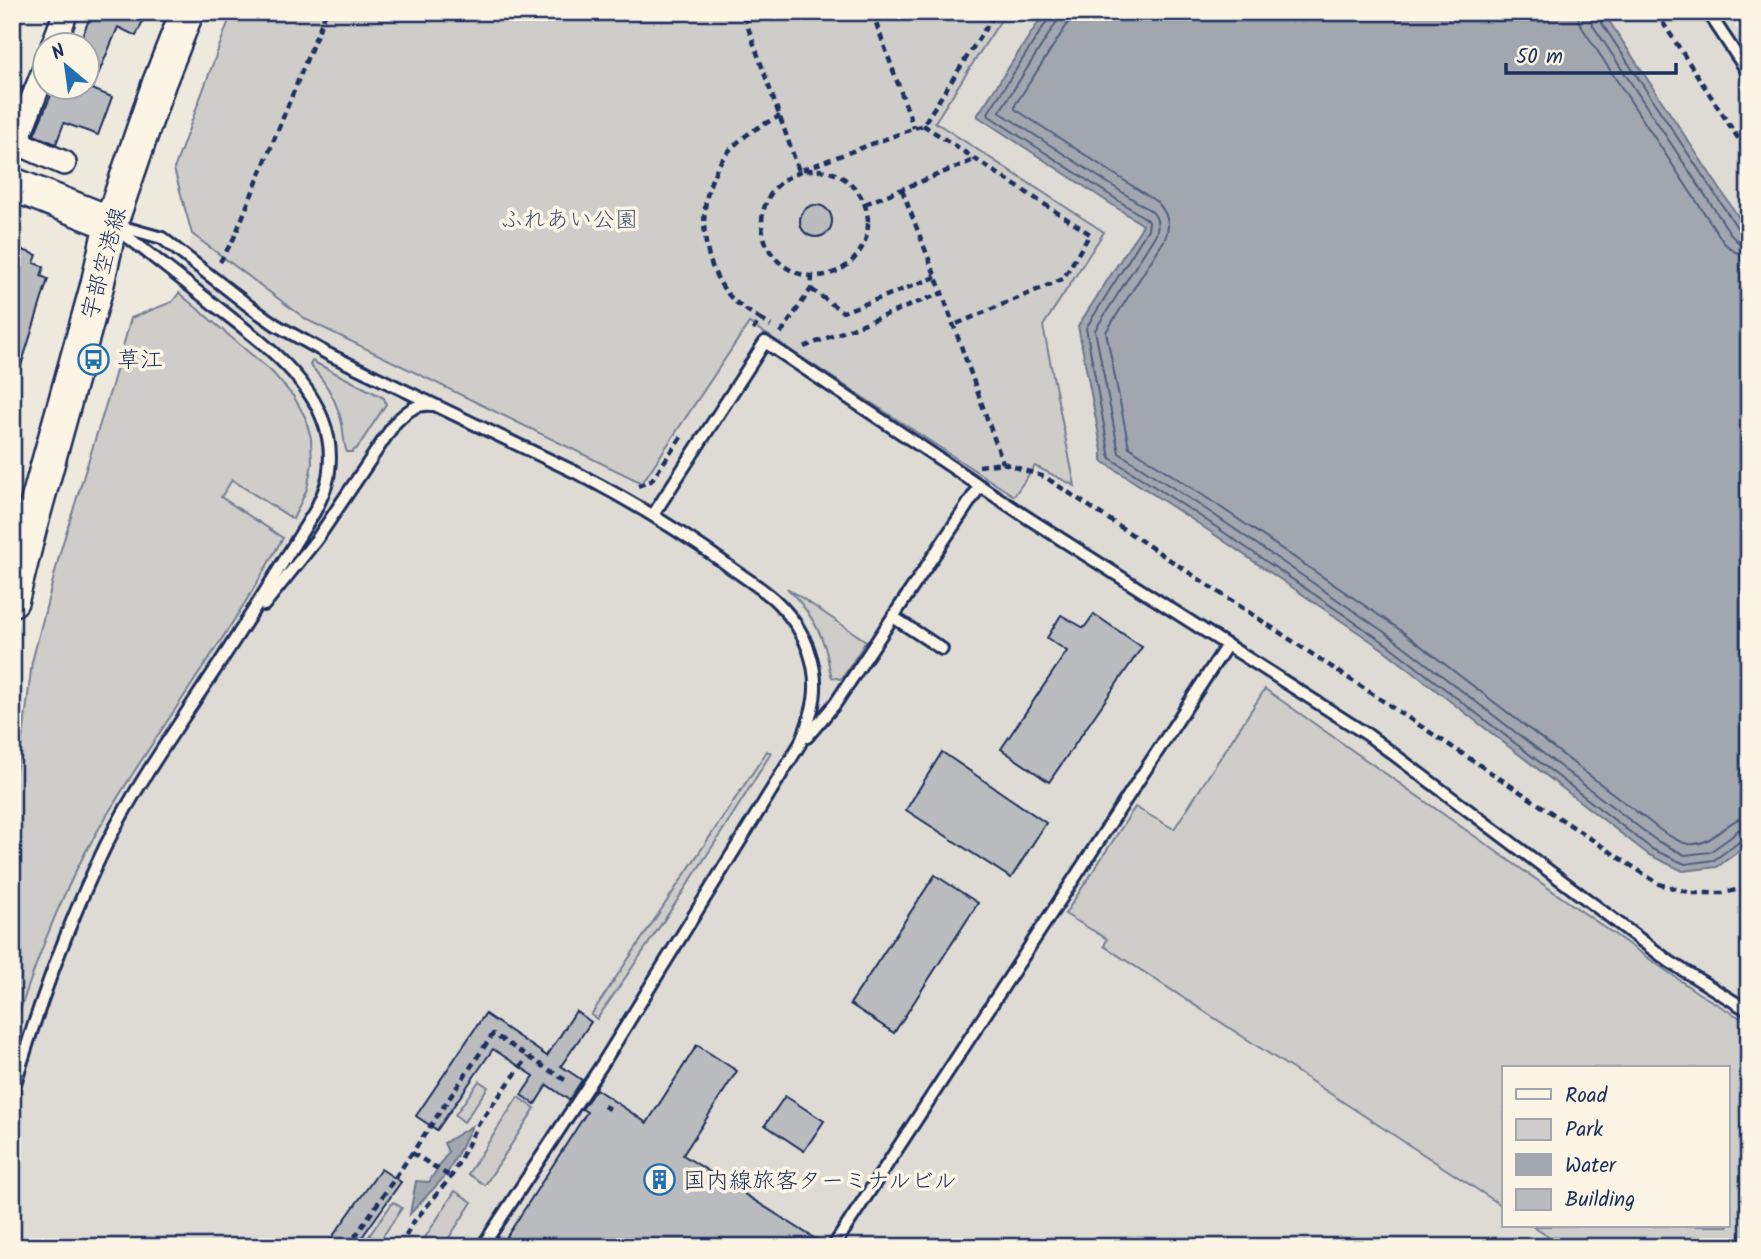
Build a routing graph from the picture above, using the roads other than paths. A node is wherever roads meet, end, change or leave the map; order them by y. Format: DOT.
graph roads {
  1 [pos="66,12"];
  2 [pos="187,12"];
  3 [pos="1708,12"];
  4 [pos="58,32"];
  5 [pos="1749,74"];
  6 [pos="32,101"];
  7 [pos="14,147"];
  8 [pos="64,163"];
  9 [pos="12,184"];
  10 [pos="111,223"];
  11 [pos="435,405"];
  12 [pos="981,486"];
  13 [pos="653,514"];
  14 [pos="12,600"];
  15 [pos="893,617"];
  16 [pos="233,644"];
  17 [pos="1227,645"];
  18 [pos="943,649"];
  19 [pos="800,744"];
  20 [pos="1747,1005"];
  21 [pos="12,1094"];
  22 [pos="482,1247"];
  23 [pos="833,1247"];
  1 -- 4 [label="street"];
  2 -- 10 [label="main road, 宇部空港線"];
  3 -- 5 [label="lane"];
  6 -- 7 [label="street"];
  7 -- 8 [label="street"];
  9 -- 10 [label="main road"];
  10 -- 11 [label="lane"];
  10 -- 14 [label="main road, 宇部空港線"];
  10 -- 16 [label="lane"];
  11 -- 13 [label="lane"];
  11 -- 16 [label="lane"];
  12 -- 13 [label="lane"];
  12 -- 15 [label="lane"];
  12 -- 17 [label="lane"];
  13 -- 19 [label="lane"];
  15 -- 18 [label="lane"];
  15 -- 19 [label="lane"];
  16 -- 21 [label="lane"];
  17 -- 20 [label="lane"];
  17 -- 23 [label="lane"];
  19 -- 22 [label="lane"];
}
